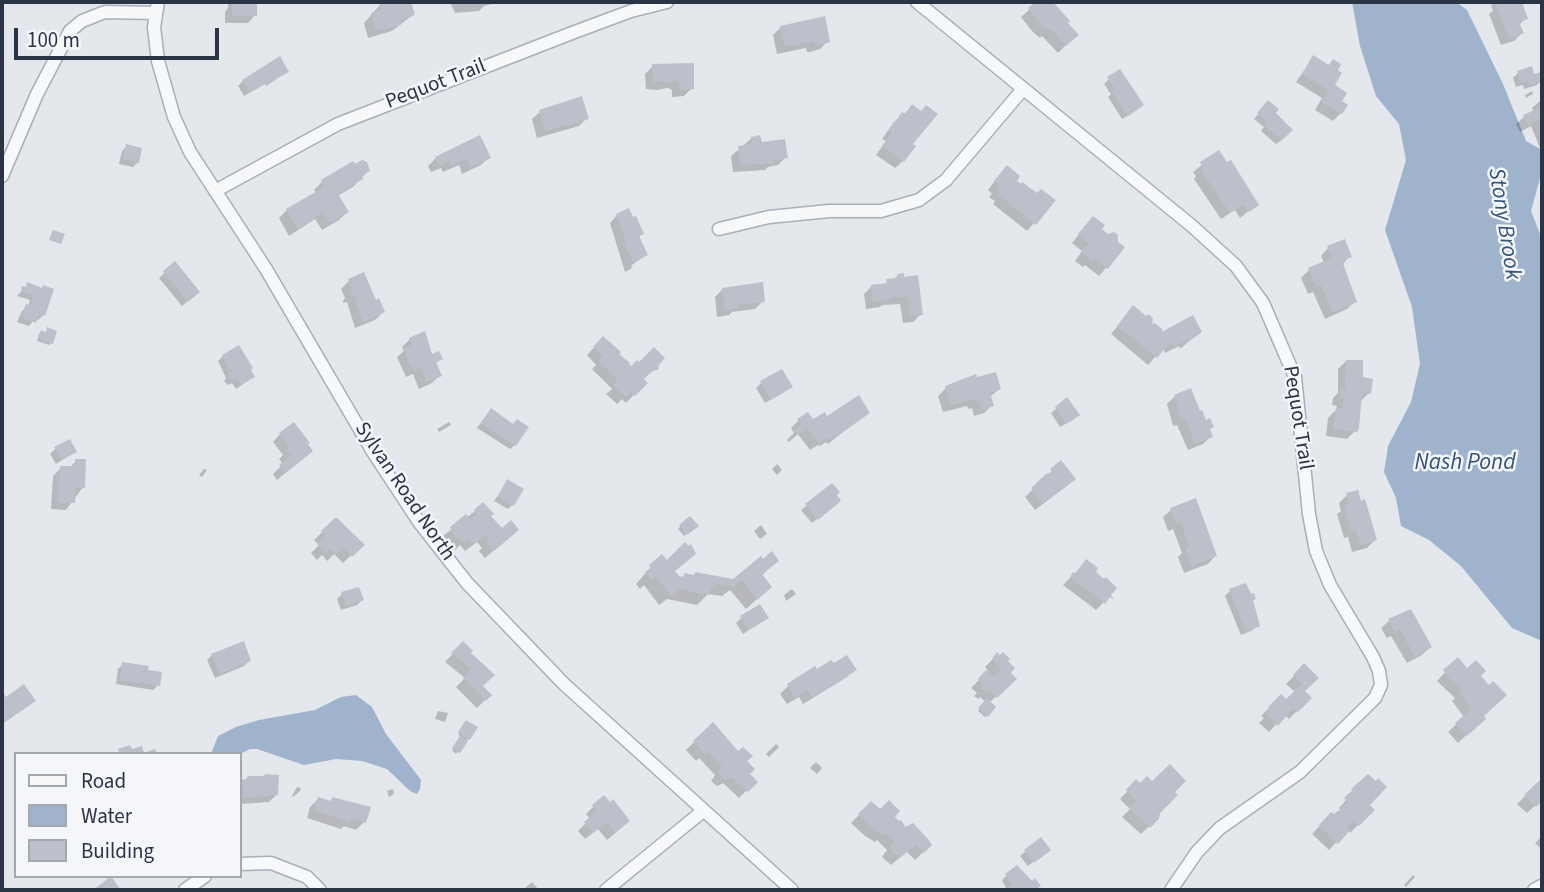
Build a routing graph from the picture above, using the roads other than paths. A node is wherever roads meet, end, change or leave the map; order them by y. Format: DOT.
graph roads {
  1 [pos="667,2"];
  2 [pos="917,2"];
  3 [pos="156,7"];
  4 [pos="1023,89"];
  5 [pos="2,176"];
  6 [pos="215,191"];
  7 [pos="719,229"];
  8 [pos="703,811"];
  9 [pos="242,864"];
  10 [pos="202,878"];
  11 [pos="1541,886"];
  12 [pos="185,890"];
  13 [pos="320,890"];
  14 [pos="606,890"];
  15 [pos="792,890"];
  16 [pos="1171,890"];
  17 [pos="1534,890"];
  1 -- 6 [label="street, Pequot Trail"];
  2 -- 4 [label="street, Pequot Trail"];
  3 -- 5 [label="street"];
  3 -- 6 [label="street, Sylvan Road North"];
  4 -- 7 [label="street"];
  4 -- 16 [label="street, Pequot Trail"];
  6 -- 8 [label="street, Sylvan Road North"];
  8 -- 14 [label="street"];
  8 -- 15 [label="street, Sylvan Road North"];
  9 -- 13 [label="street"];
  10 -- 12 [label="street"];
  11 -- 17 [label="street"];
}
